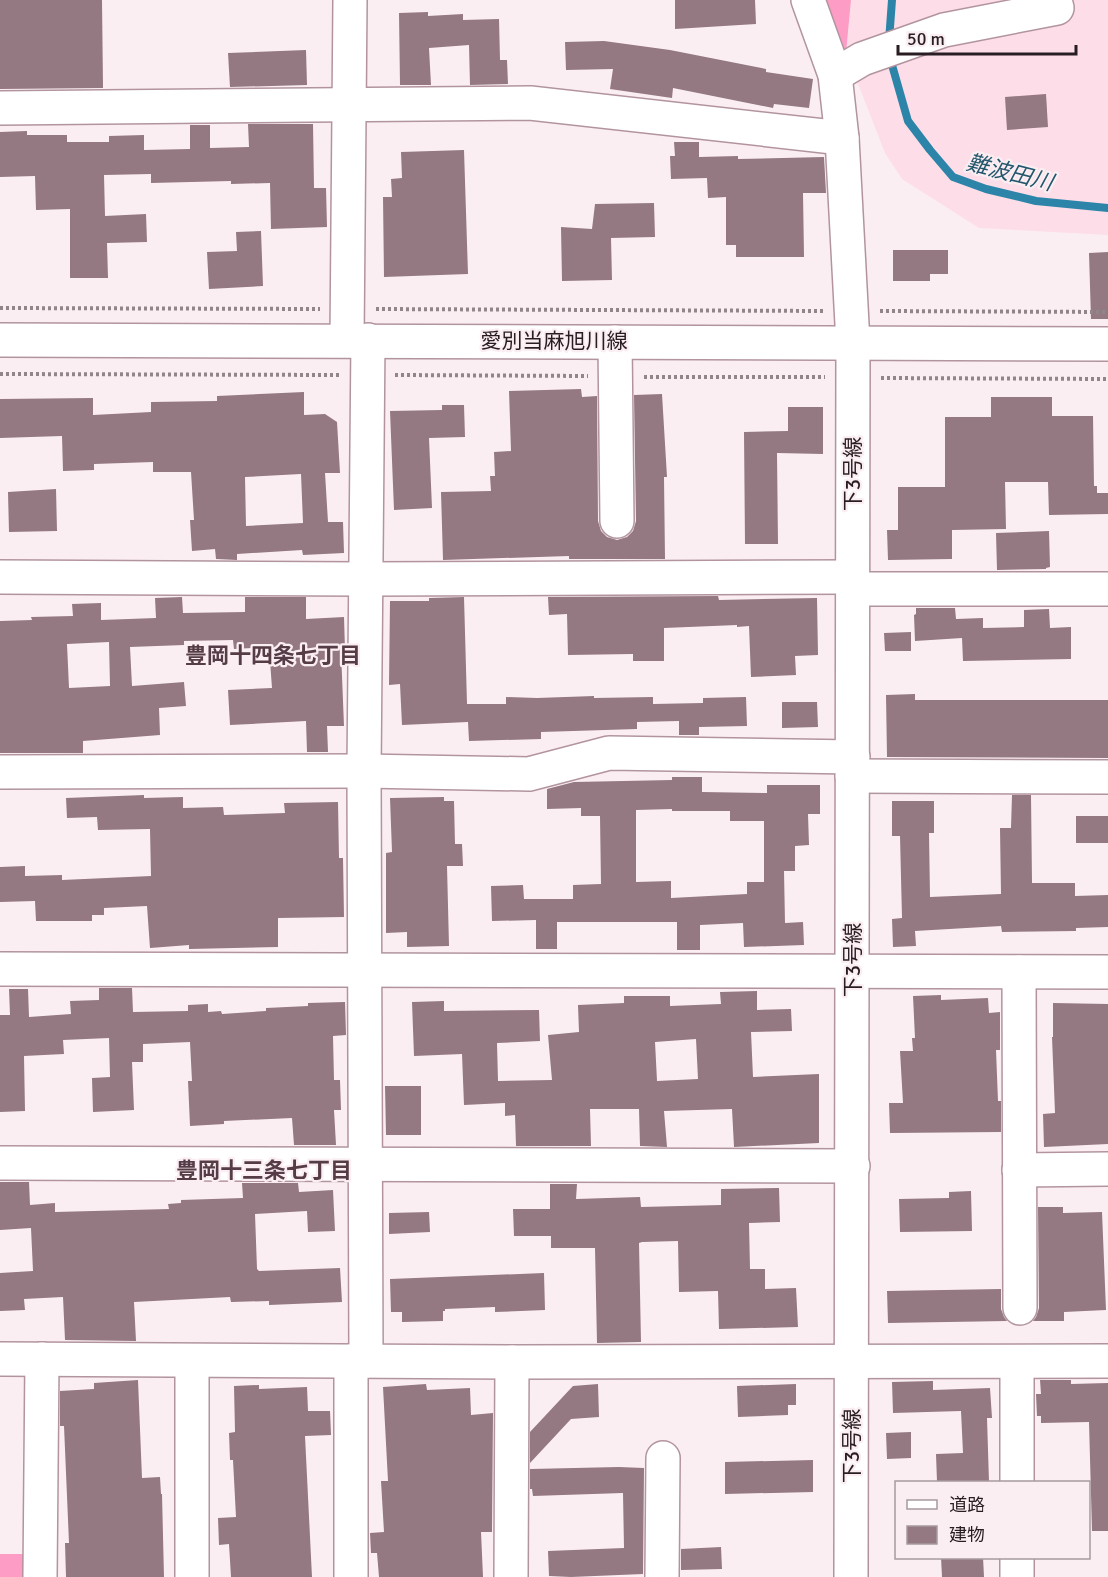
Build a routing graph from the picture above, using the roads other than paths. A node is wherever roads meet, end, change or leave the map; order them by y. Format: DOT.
graph roads {
  1 [pos="350,0"];
  2 [pos="808,0"];
  3 [pos="1055,0"];
  4 [pos="849,67"];
  5 [pos="348,105"];
  6 [pos="0,108"];
  7 [pos="842,138"];
  8 [pos="354,330"];
  9 [pos="0,340"];
  10 [pos="615,342"];
  11 [pos="853,343"];
  12 [pos="1108,344"];
  13 [pos="617,521"];
  14 [pos="0,578"];
  15 [pos="364,579"];
  16 [pos="853,583"];
  17 [pos="1108,589"];
  18 [pos="853,766"];
  19 [pos="364,771"];
  20 [pos="0,772"];
  21 [pos="1108,777"];
  22 [pos="0,969"];
  23 [pos="365,970"];
  24 [pos="853,971"];
  25 [pos="1019,972"];
  26 [pos="1108,972"];
  27 [pos="0,1163"];
  28 [pos="365,1163"];
  29 [pos="852,1166"];
  30 [pos="1108,1169"];
  31 [pos="1019,1170"];
  32 [pos="1020,1308"];
  33 [pos="0,1359"];
  34 [pos="42,1359"];
  35 [pos="192,1360"];
  36 [pos="358,1361"];
  37 [pos="1108,1361"];
  38 [pos="512,1362"];
  39 [pos="852,1362"];
  40 [pos="1017,1362"];
  41 [pos="663,1458"];
  42 [pos="1017,1481"];
  43 [pos="1017,1559"];
  44 [pos="40,1577"];
  45 [pos="192,1577"];
  46 [pos="351,1577"];
  47 [pos="511,1577"];
  48 [pos="662,1577"];
  49 [pos="851,1577"];
  50 [pos="1017,1577"];
  1 -- 5 [label="street"];
  2 -- 4 [label="street, 下3号線"];
  3 -- 4 [label="street"];
  4 -- 7 [label="street, 下3号線"];
  5 -- 6 [label="street"];
  5 -- 7 [label="street"];
  5 -- 8 [label="street"];
  7 -- 11 [label="street, 下3号線"];
  8 -- 9 [label="street, 愛別当麻旭川線"];
  8 -- 10 [label="street, 愛別当麻旭川線"];
  8 -- 15 [label="street"];
  10 -- 11 [label="street, 愛別当麻旭川線"];
  10 -- 13 [label="street"];
  11 -- 12 [label="street, 愛別当麻旭川線"];
  11 -- 16 [label="street, 下3号線"];
  14 -- 15 [label="street"];
  15 -- 16 [label="street"];
  15 -- 19 [label="street"];
  16 -- 17 [label="street"];
  16 -- 18 [label="street, 下3号線"];
  18 -- 19 [label="street"];
  18 -- 21 [label="street"];
  18 -- 24 [label="street, 下3号線"];
  19 -- 20 [label="street"];
  19 -- 23 [label="street"];
  22 -- 23 [label="street"];
  23 -- 24 [label="street"];
  23 -- 28 [label="street"];
  24 -- 25 [label="street"];
  24 -- 29 [label="street, 下3号線"];
  25 -- 26 [label="street"];
  25 -- 31 [label="street"];
  27 -- 28 [label="street"];
  28 -- 29 [label="street"];
  28 -- 36 [label="street"];
  29 -- 39 [label="street, 下3号線"];
  30 -- 31 [label="street"];
  31 -- 32 [label="street"];
  33 -- 34 [label="street"];
  34 -- 35 [label="street"];
  34 -- 44 [label="street"];
  35 -- 36 [label="street"];
  35 -- 45 [label="street"];
  36 -- 38 [label="street"];
  36 -- 46 [label="street"];
  37 -- 40 [label="street"];
  38 -- 39 [label="street"];
  38 -- 47 [label="street"];
  39 -- 40 [label="street"];
  39 -- 49 [label="street, 下3号線"];
  40 -- 42 [label="street"];
  41 -- 48 [label="street"];
  43 -- 50 [label="street"];
}
